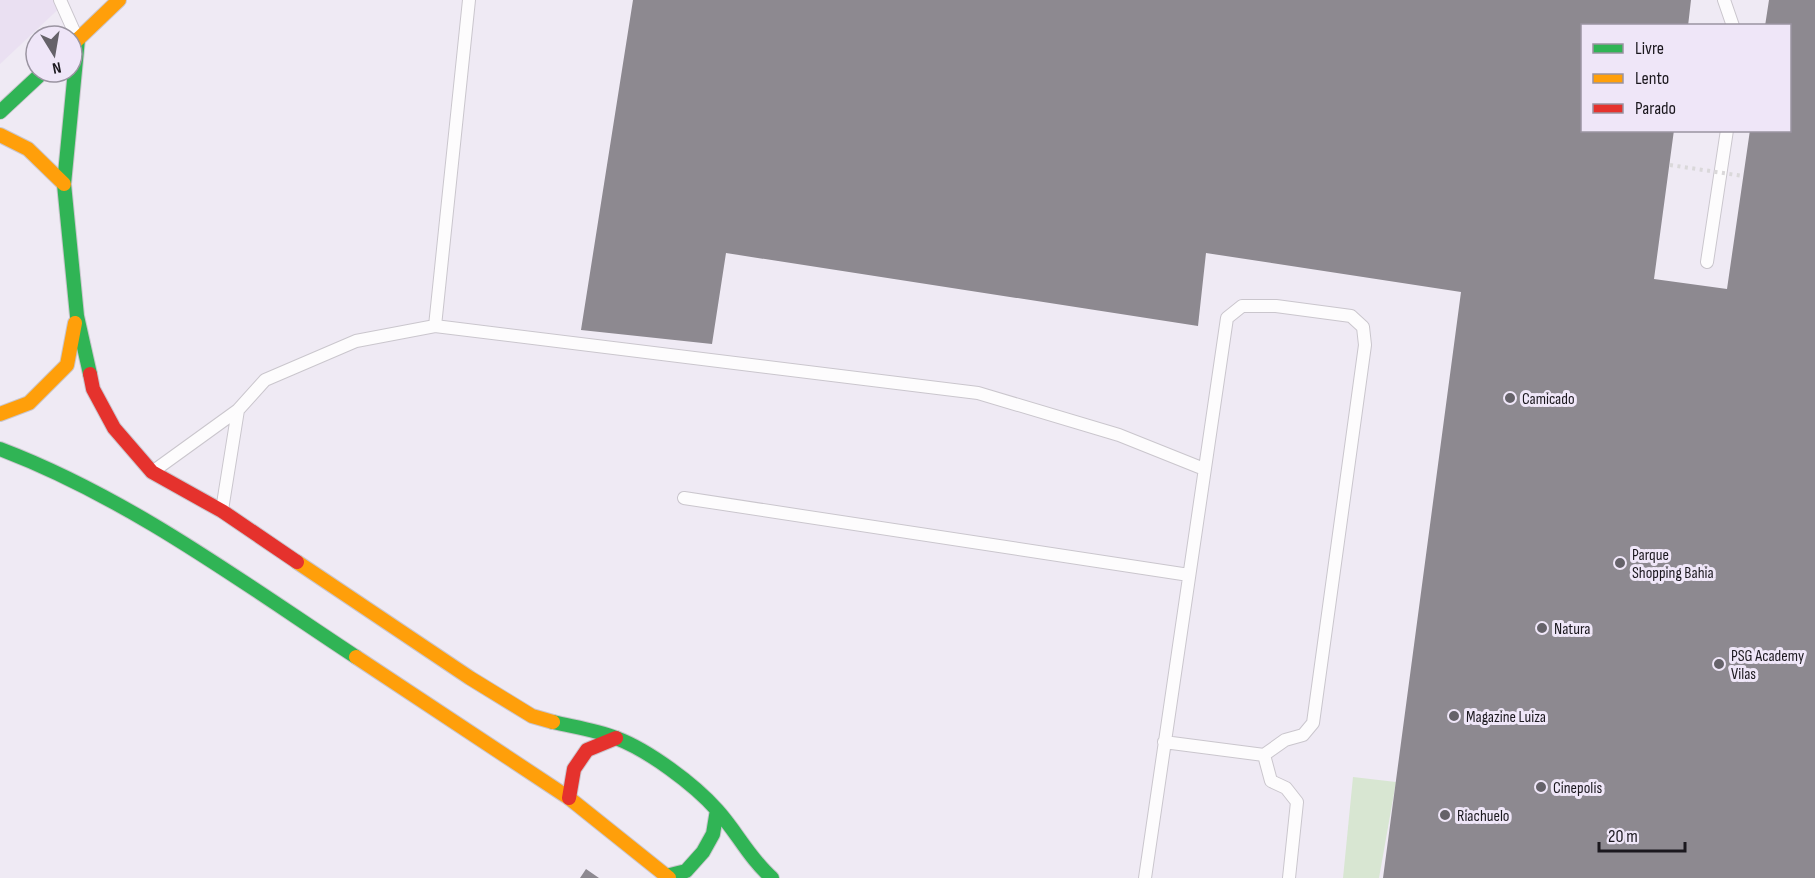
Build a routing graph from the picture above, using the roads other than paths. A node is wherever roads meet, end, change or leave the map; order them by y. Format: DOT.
graph roads {
  1 [pos="60,0"];
  2 [pos="119,0"];
  3 [pos="469,0"];
  4 [pos="1724,0"];
  5 [pos="69,24"];
  6 [pos="1732,24"];
  7 [pos="84,33"];
  8 [pos="30,84"];
  9 [pos="72,84"];
  10 [pos="0,112"];
  11 [pos="1726,132"];
  12 [pos="0,135"];
  13 [pos="64,184"];
  14 [pos="1707,262"];
  15 [pos="77,316"];
  16 [pos="435,326"];
  17 [pos="238,410"];
  18 [pos="0,414"];
  19 [pos="0,449"];
  20 [pos="1204,469"];
  21 [pos="152,472"];
  22 [pos="684,498"];
  23 [pos="222,512"];
  24 [pos="1189,576"];
  25 [pos="616,738"];
  26 [pos="1164,742"];
  27 [pos="1264,755"];
  28 [pos="569,798"];
  29 [pos="717,810"];
  30 [pos="668,877"];
  31 [pos="772,878"];
  32 [pos="1145,878"];
  33 [pos="1288,878"];
  1 -- 5 [label="lane"];
  2 -- 7 [label="street"];
  3 -- 16 [label="lane"];
  4 -- 6 [label="lane"];
  8 -- 10 [label="street"];
  9 -- 13 [label="street"];
  11 -- 14 [label="lane"];
  12 -- 13 [label="street"];
  13 -- 15 [label="street"];
  15 -- 18 [label="street"];
  15 -- 21 [label="street"];
  16 -- 17 [label="lane"];
  16 -- 20 [label="lane"];
  17 -- 21 [label="lane"];
  17 -- 23 [label="lane"];
  19 -- 28 [label="street"];
  20 -- 24 [label="lane"];
  20 -- 27 [label="lane"];
  21 -- 23 [label="street"];
  22 -- 24 [label="lane"];
  23 -- 25 [label="street"];
  24 -- 26 [label="lane"];
  25 -- 28 [label="street"];
  25 -- 29 [label="street"];
  26 -- 27 [label="lane"];
  26 -- 32 [label="lane"];
  27 -- 33 [label="lane"];
  28 -- 30 [label="street"];
  29 -- 30 [label="street"];
  29 -- 31 [label="street"];
}
